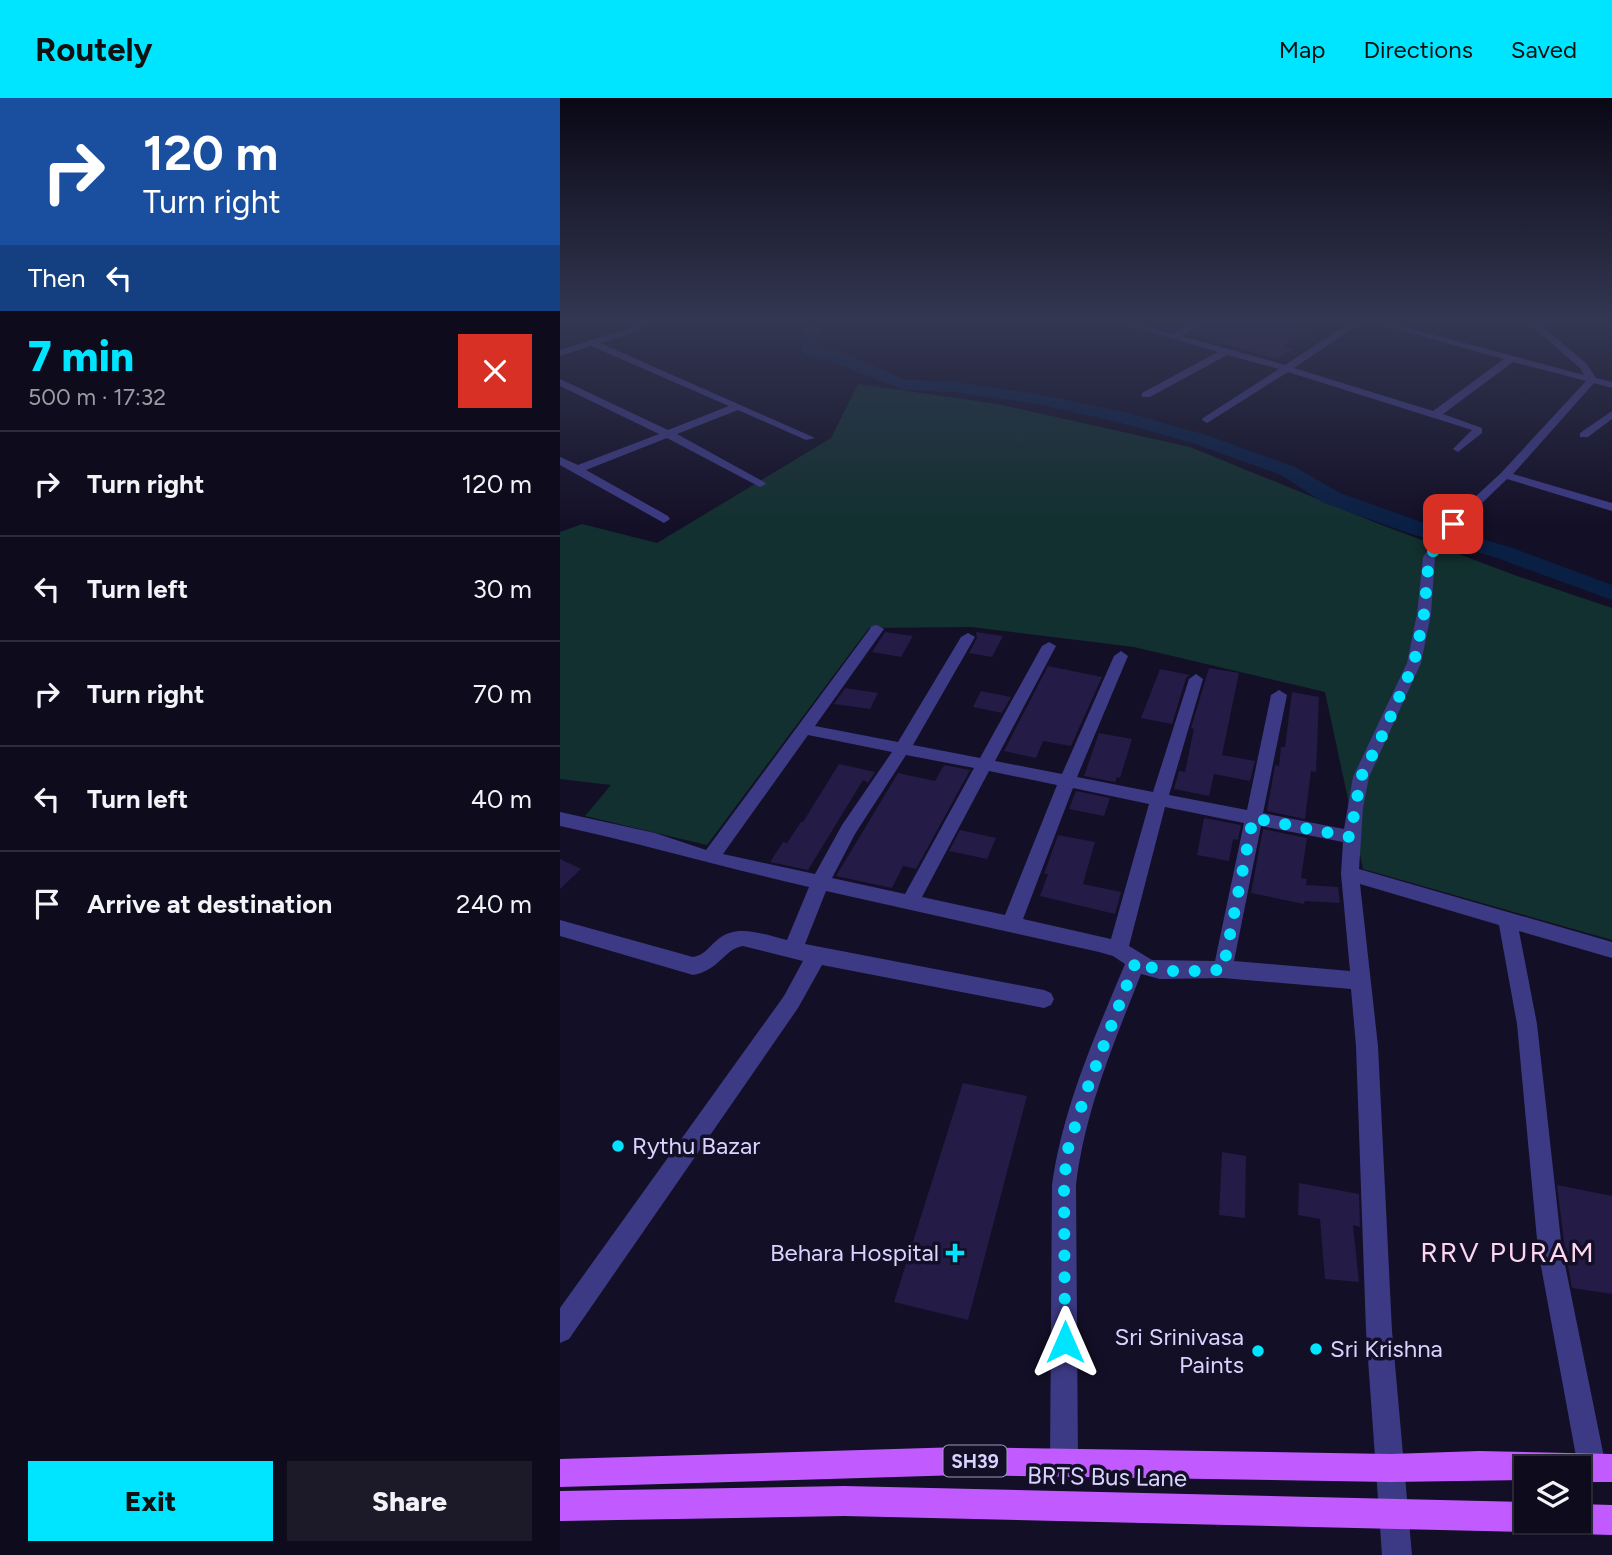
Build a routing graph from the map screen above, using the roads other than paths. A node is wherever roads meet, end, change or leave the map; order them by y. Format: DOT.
graph roads {
  1 [pos="575,390"];
  2 [pos="702,390"];
  3 [pos="1155,390"];
  4 [pos="1255,390"];
  5 [pos="1358,390"];
  6 [pos="1468,390"];
  7 [pos="1583,390"];
  8 [pos="1146,395"];
  9 [pos="739,406"];
  10 [pos="1436,414"];
  11 [pos="1612,414"];
  12 [pos="1207,420"];
  13 [pos="668,434"];
  14 [pos="1584,435"];
  15 [pos="810,438"];
  16 [pos="1458,449"];
  17 [pos="560,460"];
  18 [pos="579,469"];
  19 [pos="1505,475"];
  20 [pos="760,484"];
  21 [pos="1612,507"];
  22 [pos="664,519"];
  23 [pos="877,629"];
  24 [pos="968,637"];
  25 [pos="1049,646"];
  26 [pos="1121,656"];
  27 [pos="1196,679"];
  28 [pos="1279,695"];
  29 [pos="804,729"];
  30 [pos="902,748"];
  31 [pos="984,765"];
  32 [pos="1067,782"];
  33 [pos="1159,799"];
  34 [pos="1253,818"];
  35 [pos="560,819"];
  36 [pos="1350,837"];
  37 [pos="710,858"];
  38 [pos="1350,874"];
  39 [pos="821,881"];
  40 [pos="910,902"];
  41 [pos="1507,918"];
  42 [pos="1011,925"];
  43 [pos="560,928"];
  44 [pos="793,950"];
  45 [pos="1612,950"];
  46 [pos="817,955"];
  47 [pos="1127,955"];
  48 [pos="1223,970"];
  49 [pos="1361,981"];
  50 [pos="1044,999"];
  51 [pos="560,1330"];
  52 [pos="1064,1462"];
  53 [pos="1391,1468"];
  54 [pos="1602,1468"];
  55 [pos="560,1473"];
  56 [pos="560,1506"];
  57 [pos="1394,1513"];
  58 [pos="1514,1517"];
  59 [pos="1591,1519"];
  60 [pos="1612,1520"];
  61 [pos="1397,1555"];
  1 -- 13 [label="street"];
  2 -- 9 [label="street"];
  3 -- 8 [label="street"];
  4 -- 12 [label="street"];
  5 -- 10 [label="street"];
  6 -- 10 [label="street"];
  7 -- 19 [label="street"];
  9 -- 13 [label="street"];
  9 -- 15 [label="street"];
  10 -- 16 [label="street"];
  11 -- 14 [label="street"];
  13 -- 18 [label="street"];
  13 -- 20 [label="street"];
  17 -- 18 [label="street"];
  18 -- 22 [label="street"];
  19 -- 21 [label="street"];
  19 -- 36 [label="street"];
  23 -- 29 [label="street"];
  24 -- 30 [label="street"];
  25 -- 31 [label="street"];
  26 -- 32 [label="street"];
  27 -- 33 [label="street"];
  28 -- 34 [label="street"];
  29 -- 30 [label="street"];
  29 -- 37 [label="street"];
  30 -- 31 [label="street"];
  30 -- 39 [label="street"];
  31 -- 32 [label="street"];
  31 -- 40 [label="street"];
  32 -- 33 [label="street"];
  32 -- 42 [label="street"];
  33 -- 34 [label="street"];
  33 -- 47 [label="street"];
  34 -- 36 [label="street"];
  34 -- 48 [label="street"];
  35 -- 37 [label="street"];
  36 -- 38 [label="street"];
  37 -- 39 [label="street"];
  38 -- 41 [label="street"];
  38 -- 49 [label="street"];
  39 -- 40 [label="street"];
  39 -- 44 [label="street"];
  40 -- 42 [label="street"];
  41 -- 45 [label="street"];
  41 -- 54 [label="street"];
  42 -- 47 [label="street"];
  43 -- 44 [label="street"];
  44 -- 46 [label="street"];
  46 -- 50 [label="street"];
  46 -- 51 [label="street"];
  47 -- 48 [label="street"];
  47 -- 52 [label="street"];
  48 -- 49 [label="street"];
  49 -- 53 [label="street"];
  52 -- 53 [label="main road, SH39"];
  52 -- 55 [label="main road, SH39"];
  53 -- 54 [label="main road, SH39"];
  53 -- 57 [label="street"];
  56 -- 57 [label="main road, BRTS Bus Lane"];
  57 -- 58 [label="main road, BRTS Bus Lane"];
  57 -- 61 [label="street"];
  59 -- 60 [label="main road"];
}
